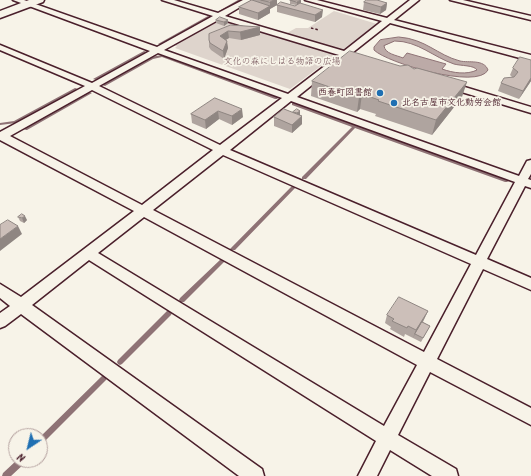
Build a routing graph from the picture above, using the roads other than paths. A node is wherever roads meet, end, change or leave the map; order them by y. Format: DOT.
graph roads {
  1 [pos="17,0"];
  2 [pos="166,0"];
  3 [pos="248,0"];
  4 [pos="309,0"];
  5 [pos="415,0"];
  6 [pos="454,0"];
  7 [pos="34,2"];
  8 [pos="0,15"];
  9 [pos="219,16"];
  10 [pos="531,18"];
  11 [pos="388,21"];
  12 [pos="0,46"];
  13 [pos="157,50"];
  14 [pos="345,54"];
  15 [pos="360,58"];
  16 [pos="531,58"];
  17 [pos="441,82"];
  18 [pos="92,86"];
  19 [pos="288,98"];
  20 [pos="531,110"];
  21 [pos="1,136"];
  22 [pos="221,150"];
  23 [pos="531,163"];
  24 [pos="526,182"];
  25 [pos="143,211"];
  26 [pos="88,253"];
  27 [pos="480,262"];
  28 [pos="531,284"];
  29 [pos="0,290"];
  30 [pos="22,305"];
  31 [pos="0,322"];
  32 [pos="426,362"];
  33 [pos="531,417"];
  34 [pos="387,438"];
  35 [pos="255,476"];
  36 [pos="367,476"];
  37 [pos="449,476"];
  1 -- 7 [label="street"];
  2 -- 9 [label="street"];
  3 -- 9 [label="street"];
  4 -- 11 [label="street"];
  5 -- 11 [label="street"];
  6 -- 10 [label="street"];
  7 -- 8 [label="street"];
  7 -- 13 [label="street"];
  9 -- 13 [label="street"];
  9 -- 14 [label="street"];
  11 -- 14 [label="street"];
  11 -- 16 [label="street"];
  12 -- 18 [label="street"];
  13 -- 18 [label="street"];
  13 -- 19 [label="street"];
  14 -- 15 [label="street"];
  14 -- 19 [label="street"];
  17 -- 20 [label="street"];
  18 -- 21 [label="street"];
  18 -- 22 [label="street"];
  19 -- 22 [label="street"];
  19 -- 24 [label="street"];
  21 -- 25 [label="street"];
  22 -- 25 [label="street"];
  22 -- 27 [label="street"];
  23 -- 24 [label="street"];
  24 -- 27 [label="street"];
  25 -- 26 [label="street"];
  25 -- 32 [label="street"];
  26 -- 30 [label="street"];
  26 -- 34 [label="street"];
  27 -- 28 [label="street"];
  27 -- 32 [label="street"];
  29 -- 30 [label="street"];
  30 -- 31 [label="street"];
  30 -- 35 [label="street"];
  32 -- 33 [label="street"];
  32 -- 34 [label="street"];
  34 -- 36 [label="street"];
  34 -- 37 [label="street"];
}
